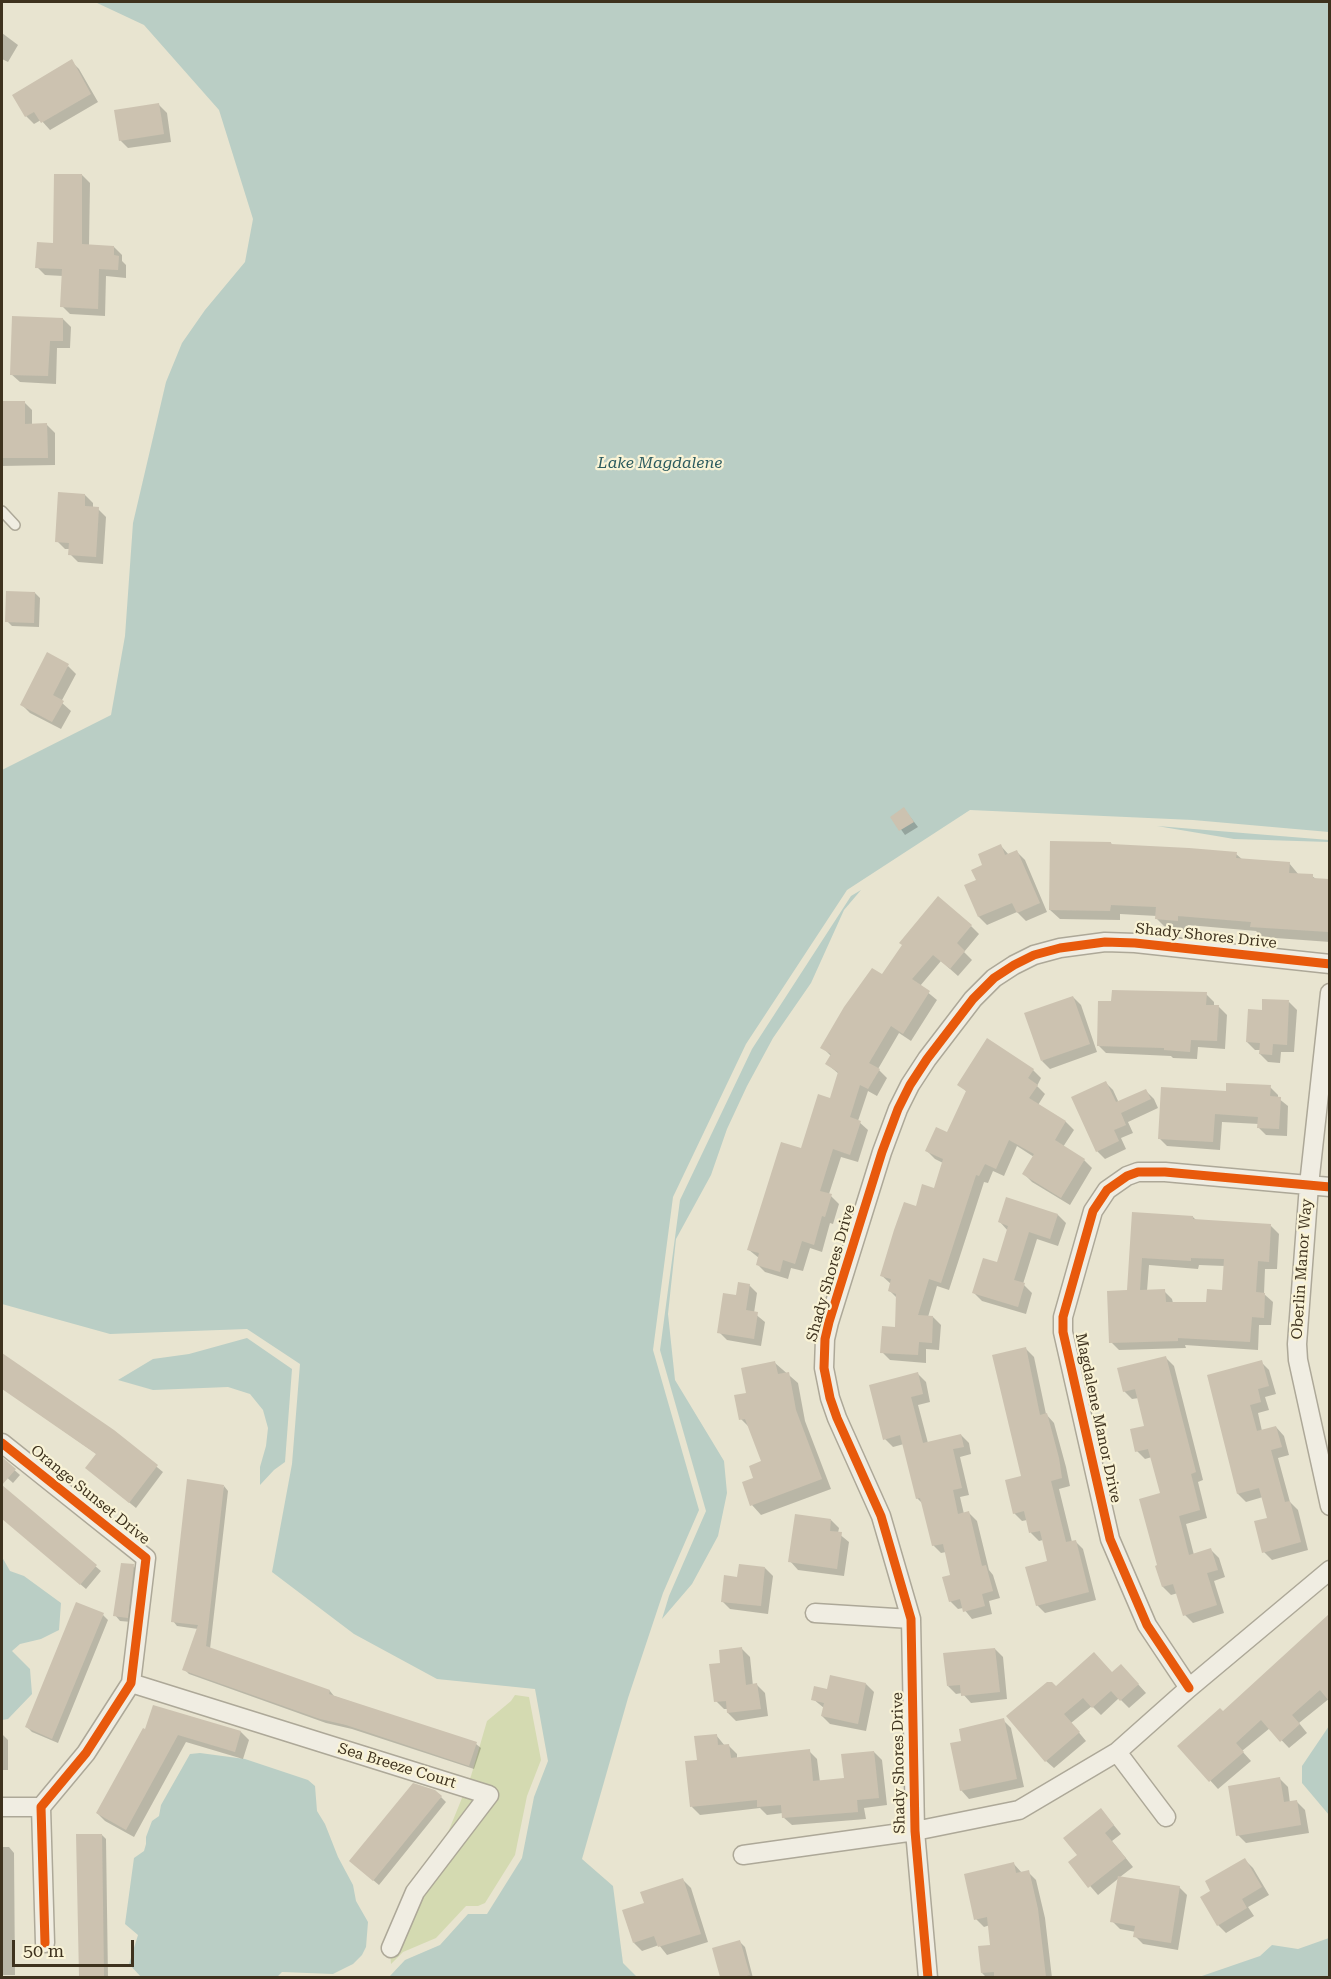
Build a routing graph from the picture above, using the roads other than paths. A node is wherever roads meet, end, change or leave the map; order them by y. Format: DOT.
graph roads {
  1 [pos="2,512"];
  2 [pos="15,525"];
  3 [pos="1329,964"];
  4 [pos="1329,993"];
  5 [pos="1309,1185"];
  6 [pos="1329,1187"];
  7 [pos="2,1443"];
  8 [pos="1329,1506"];
  9 [pos="1329,1570"];
  10 [pos="815,1613"];
  11 [pos="910,1619"];
  12 [pos="131,1683"];
  13 [pos="1189,1688"];
  14 [pos="1117,1752"];
  15 [pos="2,1807"];
  16 [pos="41,1807"];
  17 [pos="1166,1817"];
  18 [pos="915,1831"];
  19 [pos="743,1855"];
  20 [pos="45,1943"];
  21 [pos="391,1948"];
  22 [pos="928,1977"];
  1 -- 2 [label="lane"];
  3 -- 11 [label="street, Shady Shores Drive"];
  4 -- 5 [label="street, Oberlin Manor Way"];
  5 -- 6 [label="street, Magdalene Manor Drive"];
  5 -- 8 [label="street, Oberlin Manor Way"];
  5 -- 13 [label="street, Magdalene Manor Drive"];
  7 -- 12 [label="street, Orange Sunset Drive"];
  9 -- 13 [label="street"];
  10 -- 11 [label="street"];
  11 -- 18 [label="street, Shady Shores Drive"];
  12 -- 16 [label="street, Orange Sunset Drive"];
  12 -- 21 [label="street, Sea Breeze Court"];
  13 -- 14 [label="street"];
  14 -- 17 [label="street"];
  14 -- 18 [label="street"];
  15 -- 16 [label="street"];
  16 -- 20 [label="street"];
  18 -- 19 [label="street"];
  18 -- 22 [label="street, Shady Shores Drive"];
}
